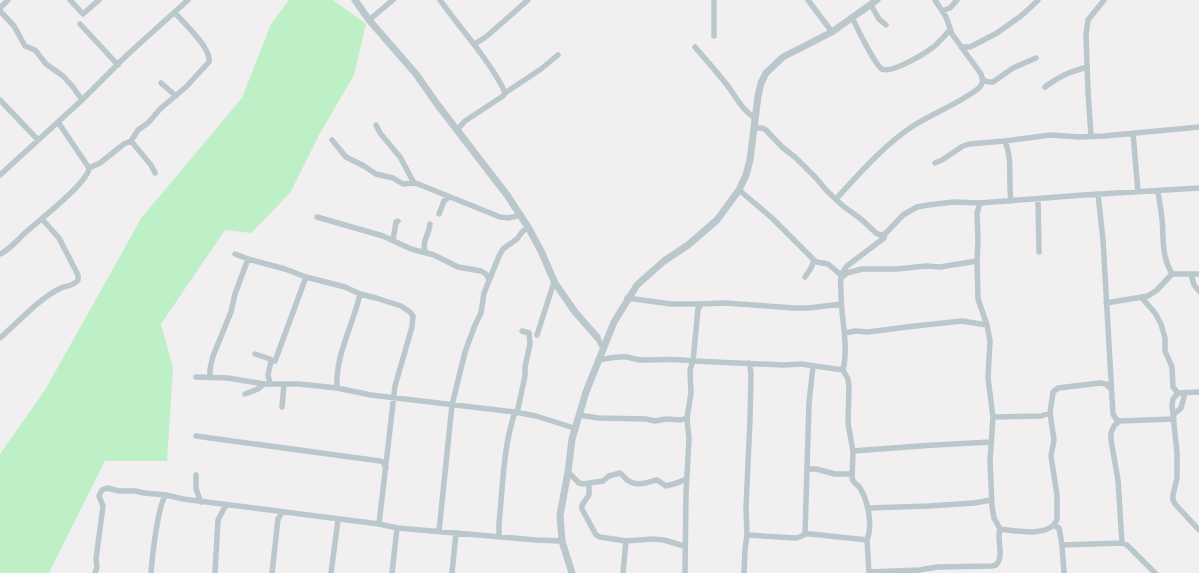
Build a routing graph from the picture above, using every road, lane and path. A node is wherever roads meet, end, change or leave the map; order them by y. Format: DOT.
graph roads {
  1 [pos="8,0"];
  2 [pos="70,0"];
  3 [pos="99,0"];
  4 [pos="188,0"];
  5 [pos="355,0"];
  6 [pos="393,0"];
  7 [pos="440,0"];
  8 [pos="528,0"];
  9 [pos="714,0"];
  10 [pos="808,0"];
  11 [pos="935,0"];
  12 [pos="957,0"];
  13 [pos="1038,0"];
  14 [pos="1104,0"];
  15 [pos="874,3"];
  16 [pos="0,8"];
  17 [pos="0,11"];
  18 [pos="942,11"];
  19 [pos="175,12"];
  20 [pos="852,17"];
  21 [pos="369,20"];
  22 [pos="80,24"];
  23 [pos="886,25"];
  24 [pos="950,30"];
  25 [pos="832,32"];
  26 [pos="714,36"];
  27 [pos="474,44"];
  28 [pos="695,47"];
  29 [pos="961,47"];
  30 [pos="558,55"];
  31 [pos="1036,58"];
  32 [pos="118,64"];
  33 [pos="1088,67"];
  34 [pos="983,80"];
  35 [pos="161,83"];
  36 [pos="1045,87"];
  37 [pos="505,93"];
  38 [pos="176,96"];
  39 [pos="0,100"];
  40 [pos="82,100"];
  41 [pos="756,118"];
  42 [pos="58,122"];
  43 [pos="376,125"];
  44 [pos="1199,127"];
  45 [pos="754,128"];
  46 [pos="457,130"];
  47 [pos="1133,133"];
  48 [pos="1091,136"];
  49 [pos="38,140"];
  50 [pos="332,140"];
  51 [pos="131,141"];
  52 [pos="1005,141"];
  53 [pos="935,163"];
  54 [pos="89,168"];
  55 [pos="155,173"];
  56 [pos="0,175"];
  57 [pos="414,183"];
  58 [pos="1199,188"];
  59 [pos="739,190"];
  60 [pos="1158,191"];
  61 [pos="1138,192"];
  62 [pos="1098,194"];
  63 [pos="449,197"];
  64 [pos="836,199"];
  65 [pos="1038,199"];
  66 [pos="1011,201"];
  67 [pos="980,203"];
  68 [pos="438,214"];
  69 [pos="521,215"];
  70 [pos="317,217"];
  71 [pos="42,219"];
  72 [pos="398,221"];
  73 [pos="430,224"];
  74 [pos="528,227"];
  75 [pos="885,234"];
  76 [pos="393,240"];
  77 [pos="425,252"];
  78 [pos="1039,252"];
  79 [pos="0,254"];
  80 [pos="235,254"];
  81 [pos="248,259"];
  82 [pos="814,260"];
  83 [pos="976,262"];
  84 [pos="1172,274"];
  85 [pos="1191,274"];
  86 [pos="1199,274"];
  87 [pos="489,276"];
  88 [pos="306,277"];
  89 [pos="805,277"];
  90 [pos="841,277"];
  91 [pos="554,282"];
  92 [pos="1199,291"];
  93 [pos="360,294"];
  94 [pos="627,298"];
  95 [pos="1142,298"];
  96 [pos="1106,303"];
  97 [pos="841,304"];
  98 [pos="699,307"];
  99 [pos="987,325"];
  100 [pos="522,331"];
  101 [pos="845,333"];
  102 [pos="537,335"];
  103 [pos="597,336"];
  104 [pos="0,338"];
  105 [pos="608,338"];
  106 [pos="603,348"];
  107 [pos="255,354"];
  108 [pos="598,360"];
  109 [pos="275,361"];
  110 [pos="693,361"];
  111 [pos="749,363"];
  112 [pos="813,366"];
  113 [pos="843,370"];
  114 [pos="196,377"];
  115 [pos="210,378"];
  116 [pos="267,384"];
  117 [pos="284,384"];
  118 [pos="337,388"];
  119 [pos="1110,388"];
  120 [pos="1199,392"];
  121 [pos="1178,393"];
  122 [pos="1184,393"];
  123 [pos="245,394"];
  124 [pos="394,397"];
  125 [pos="452,405"];
  126 [pos="282,407"];
  127 [pos="516,412"];
  128 [pos="1050,413"];
  129 [pos="579,415"];
  130 [pos="993,416"];
  131 [pos="1173,417"];
  132 [pos="684,419"];
  133 [pos="1119,420"];
  134 [pos="574,428"];
  135 [pos="196,436"];
  136 [pos="991,442"];
  137 [pos="853,452"];
  138 [pos="386,468"];
  139 [pos="808,469"];
  140 [pos="568,472"];
  141 [pos="852,474"];
  142 [pos="196,475"];
  143 [pos="686,479"];
  144 [pos="589,484"];
  145 [pos="166,495"];
  146 [pos="991,500"];
  147 [pos="201,502"];
  148 [pos="226,505"];
  149 [pos="868,508"];
  150 [pos="282,512"];
  151 [pos="338,520"];
  152 [pos="379,524"];
  153 [pos="1054,526"];
  154 [pos="397,528"];
  155 [pos="1000,529"];
  156 [pos="1199,530"];
  157 [pos="438,531"];
  158 [pos="456,533"];
  159 [pos="805,534"];
  160 [pos="747,535"];
  161 [pos="499,537"];
  162 [pos="867,540"];
  163 [pos="562,541"];
  164 [pos="626,541"];
  165 [pos="1122,543"];
  166 [pos="1062,545"];
  167 [pos="684,546"];
  168 [pos="869,572"];
  169 [pos="95,573"];
  170 [pos="151,573"];
  171 [pos="215,573"];
  172 [pos="272,573"];
  173 [pos="331,573"];
  174 [pos="392,573"];
  175 [pos="452,573"];
  176 [pos="572,573"];
  177 [pos="623,573"];
  178 [pos="685,573"];
  179 [pos="744,573"];
  180 [pos="1064,573"];
  181 [pos="1155,573"];
  1 -- 16 [label="street"];
  2 -- 3 [label="street"];
  4 -- 19 [label="street"];
  5 -- 21 [label="street"];
  6 -- 21 [label="street"];
  7 -- 27 [label="street"];
  8 -- 27 [label="street"];
  9 -- 26 [label="street"];
  10 -- 25 [label="street"];
  11 -- 18 [label="street"];
  12 -- 18 [label="street"];
  13 -- 29 [label="street"];
  14 -- 33 [label="street"];
  15 -- 20 [label="street"];
  15 -- 23 [label="street"];
  17 -- 40 [label="street"];
  18 -- 24 [label="street"];
  19 -- 32 [label="street"];
  19 -- 38 [label="street"];
  20 -- 24 [label="street"];
  20 -- 25 [label="street"];
  21 -- 46 [label="street"];
  22 -- 32 [label="street"];
  24 -- 29 [label="street"];
  25 -- 41 [label="street"];
  27 -- 37 [label="street"];
  28 -- 41 [label="street"];
  29 -- 34 [label="street"];
  30 -- 37 [label="street"];
  31 -- 34 [label="street"];
  32 -- 40 [label="street"];
  33 -- 36 [label="street"];
  33 -- 48 [label="street"];
  34 -- 64 [label="street"];
  35 -- 38 [label="street"];
  37 -- 46 [label="street"];
  38 -- 51 [label="street"];
  39 -- 49 [label="street"];
  40 -- 42 [label="street"];
  41 -- 45 [label="street"];
  42 -- 49 [label="street"];
  42 -- 54 [label="street"];
  43 -- 57 [label="street"];
  44 -- 47 [label="street"];
  45 -- 59 [label="street"];
  45 -- 64 [label="street"];
  46 -- 69 [label="street"];
  47 -- 48 [label="street"];
  47 -- 61 [label="street"];
  48 -- 52 [label="street"];
  49 -- 56 [label="street"];
  50 -- 57 [label="street"];
  51 -- 54 [label="street"];
  51 -- 55 [label="street"];
  52 -- 53 [label="street"];
  52 -- 66 [label="street"];
  54 -- 71 [label="street"];
  57 -- 63 [label="street"];
  58 -- 60 [label="street"];
  59 -- 82 [label="street"];
  59 -- 94 [label="street"];
  60 -- 61 [label="street"];
  60 -- 84 [label="street"];
  61 -- 62 [label="street"];
  62 -- 65 [label="street"];
  62 -- 96 [label="street"];
  63 -- 68 [label="street"];
  63 -- 69 [label="street"];
  64 -- 75 [label="street"];
  65 -- 66 [label="street"];
  65 -- 78 [label="street"];
  66 -- 67 [label="street"];
  67 -- 75 [label="street"];
  67 -- 83 [label="street"];
  69 -- 74 [label="street"];
  70 -- 76 [label="street"];
  71 -- 79 [label="street"];
  71 -- 104 [label="street"];
  72 -- 76 [label="street"];
  73 -- 77 [label="street"];
  74 -- 87 [label="street"];
  74 -- 91 [label="street"];
  75 -- 90 [label="street"];
  76 -- 77 [label="street"];
  77 -- 87 [label="street"];
  80 -- 81 [label="street"];
  81 -- 88 [label="street"];
  81 -- 115 [label="street"];
  82 -- 89 [label="street"];
  82 -- 90 [label="street"];
  83 -- 90 [label="street"];
  83 -- 99 [label="street"];
  84 -- 85 [label="street"];
  84 -- 95 [label="street"];
  85 -- 86 [label="street"];
  85 -- 92 [label="street"];
  87 -- 125 [label="street"];
  88 -- 93 [label="street"];
  88 -- 109 [label="street"];
  90 -- 97 [label="street"];
  91 -- 102 [label="street"];
  91 -- 103 [label="street"];
  93 -- 118 [label="street"];
  93 -- 124 [label="street"];
  94 -- 98 [label="street"];
  94 -- 105 [label="street"];
  95 -- 96 [label="street"];
  95 -- 121 [label="street"];
  96 -- 119 [label="street"];
  97 -- 98 [label="street"];
  97 -- 101 [label="street"];
  98 -- 110 [label="street"];
  99 -- 101 [label="street"];
  99 -- 130 [label="street"];
  100 -- 127 [label="street"];
  101 -- 113 [label="street"];
  103 -- 105 [label="street"];
  103 -- 106 [label="street"];
  105 -- 106 [label="street"];
  106 -- 108 [label="street"];
  107 -- 116 [label="street"];
  108 -- 110 [label="street"];
  108 -- 129 [label="street"];
  110 -- 111 [label="street"];
  110 -- 132 [label="street"];
  111 -- 112 [label="street"];
  111 -- 160 [label="street"];
  112 -- 113 [label="street"];
  112 -- 139 [label="street"];
  113 -- 137 [label="street"];
  114 -- 115 [label="street"];
  115 -- 116 [label="street"];
  116 -- 117 [label="street"];
  116 -- 123 [label="street"];
  117 -- 118 [label="street"];
  117 -- 126 [label="street"];
  118 -- 124 [label="street"];
  119 -- 128 [label="street"];
  119 -- 133 [label="street"];
  120 -- 122 [label="street"];
  121 -- 122 [label="street"];
  121 -- 131 [label="street"];
  122 -- 131 [label="street"];
  124 -- 125 [label="street"];
  124 -- 138 [label="street"];
  125 -- 127 [label="street"];
  125 -- 157 [label="street"];
  127 -- 134 [label="street"];
  127 -- 161 [label="street"];
  128 -- 130 [label="street"];
  128 -- 153 [label="street"];
  129 -- 132 [label="street"];
  129 -- 134 [label="street"];
  130 -- 136 [label="street"];
  131 -- 133 [label="street"];
  131 -- 156 [label="street"];
  132 -- 143 [label="street"];
  133 -- 165 [label="street"];
  134 -- 140 [label="street"];
  135 -- 138 [label="street"];
  136 -- 137 [label="street"];
  136 -- 146 [label="street"];
  137 -- 141 [label="street"];
  138 -- 152 [label="street"];
  139 -- 141 [label="street"];
  139 -- 159 [label="street"];
  140 -- 144 [label="street"];
  140 -- 163 [label="street"];
  141 -- 149 [label="street"];
  142 -- 147 [label="street"];
  143 -- 144 [label="street"];
  143 -- 167 [label="street"];
  144 -- 164 [label="street"];
  145 -- 147 [label="street"];
  145 -- 169 [label="street"];
  145 -- 170 [label="street"];
  146 -- 149 [label="street"];
  146 -- 155 [label="street"];
  147 -- 148 [label="street"];
  148 -- 150 [label="street"];
  148 -- 171 [label="street"];
  149 -- 162 [label="street"];
  150 -- 151 [label="street"];
  150 -- 172 [label="street"];
  151 -- 152 [label="street"];
  151 -- 173 [label="street"];
  152 -- 154 [label="street"];
  153 -- 155 [label="street"];
  153 -- 166 [label="street"];
  154 -- 157 [label="street"];
  154 -- 174 [label="street"];
  155 -- 168 [label="street"];
  157 -- 158 [label="street"];
  158 -- 161 [label="street"];
  158 -- 175 [label="street"];
  159 -- 160 [label="street"];
  159 -- 162 [label="street"];
  160 -- 179 [label="street"];
  161 -- 163 [label="street"];
  162 -- 168 [label="street"];
  163 -- 176 [label="street"];
  164 -- 167 [label="street"];
  164 -- 177 [label="street"];
  165 -- 166 [label="street"];
  165 -- 181 [label="street"];
  166 -- 180 [label="street"];
  167 -- 178 [label="street"];
}
